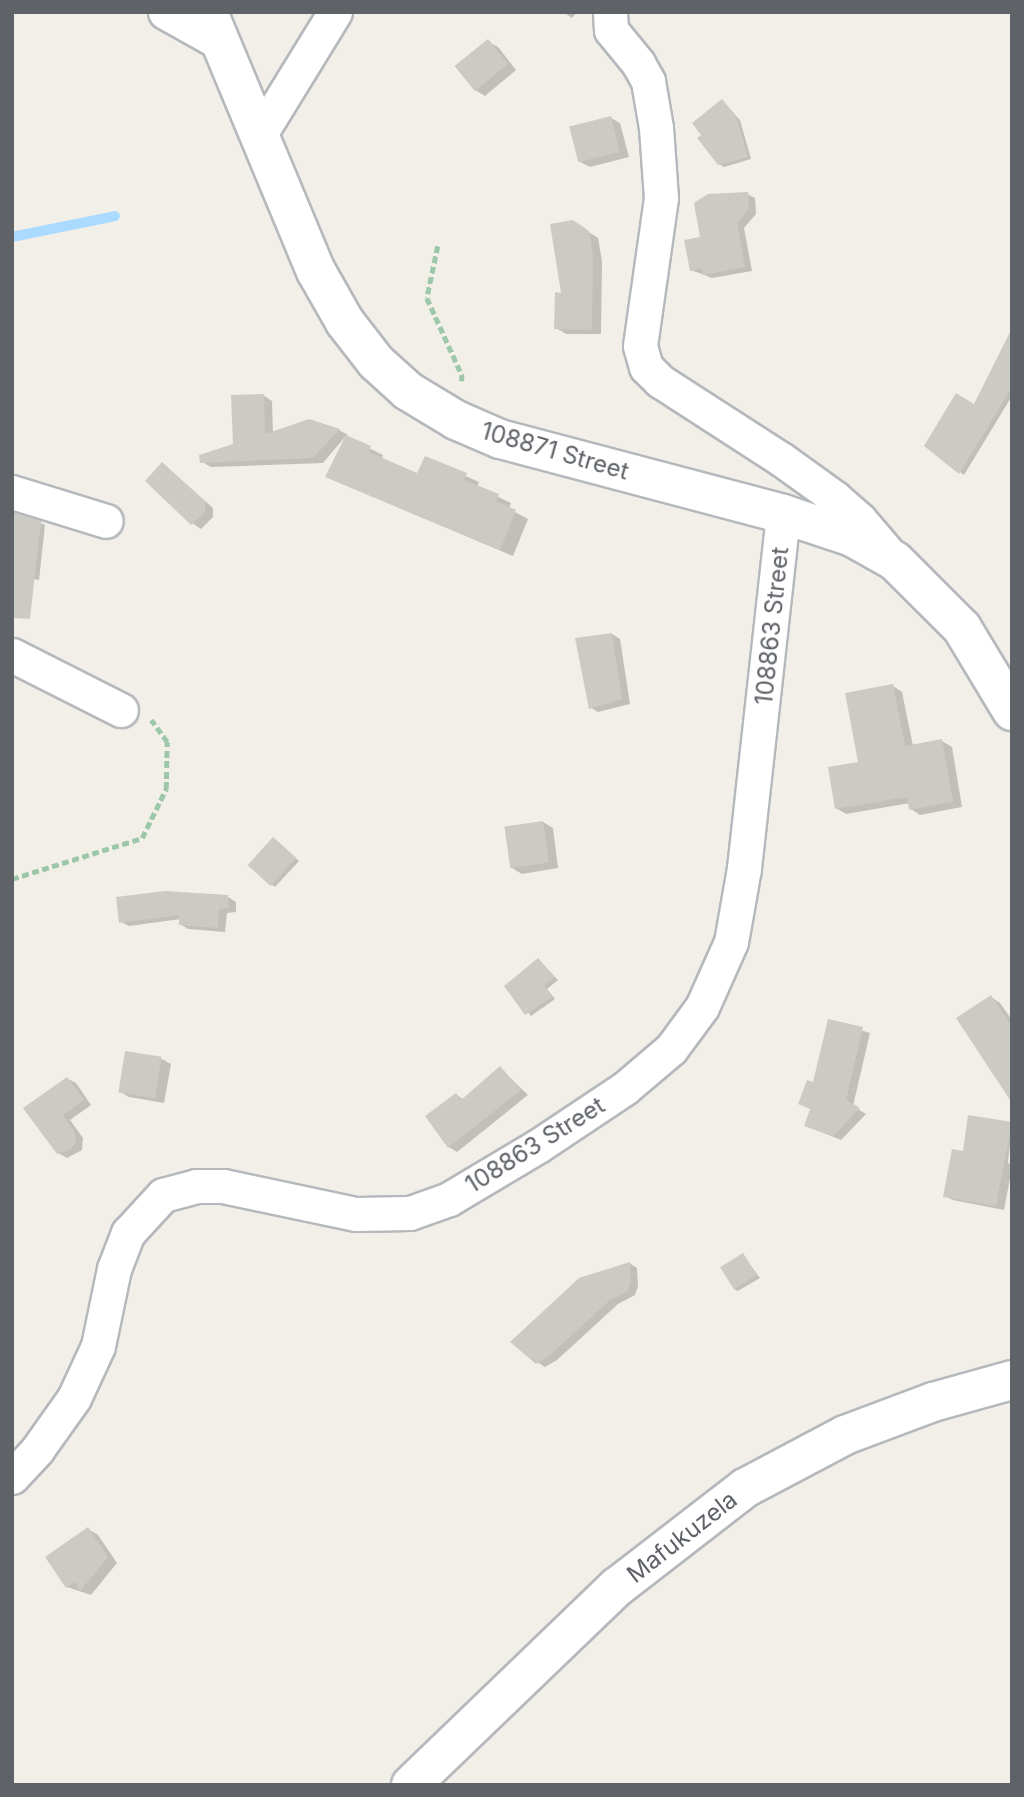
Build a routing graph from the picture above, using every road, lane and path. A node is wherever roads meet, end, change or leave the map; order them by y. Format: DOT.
graph roads {
  1 [pos="165,12"];
  2 [pos="335,12"];
  3 [pos="610,12"];
  4 [pos="215,28"];
  5 [pos="260,134"];
  6 [pos="438,246"];
  7 [pos="456,420"];
  8 [pos="12,492"];
  9 [pos="783,514"];
  10 [pos="106,522"];
  11 [pos="895,561"];
  12 [pos="12,655"];
  13 [pos="121,710"];
  14 [pos="1012,711"];
  15 [pos="12,880"];
  16 [pos="1012,1380"];
  17 [pos="12,1477"];
  18 [pos="411,1785"];
  1 -- 4 [label="street"];
  2 -- 5 [label="street"];
  3 -- 11 [label="street"];
  4 -- 5 [label="street, 108871 Street"];
  5 -- 7 [label="street, 108871 Street"];
  6 -- 7 [label="path"];
  7 -- 9 [label="street, 108871 Street"];
  8 -- 10 [label="street"];
  9 -- 11 [label="street, 108871 Street"];
  9 -- 17 [label="street, 108863 Street"];
  11 -- 14 [label="street, 108871 Street"];
  12 -- 13 [label="street"];
  13 -- 15 [label="path"];
  16 -- 18 [label="street, Mafukuzela"];
}
